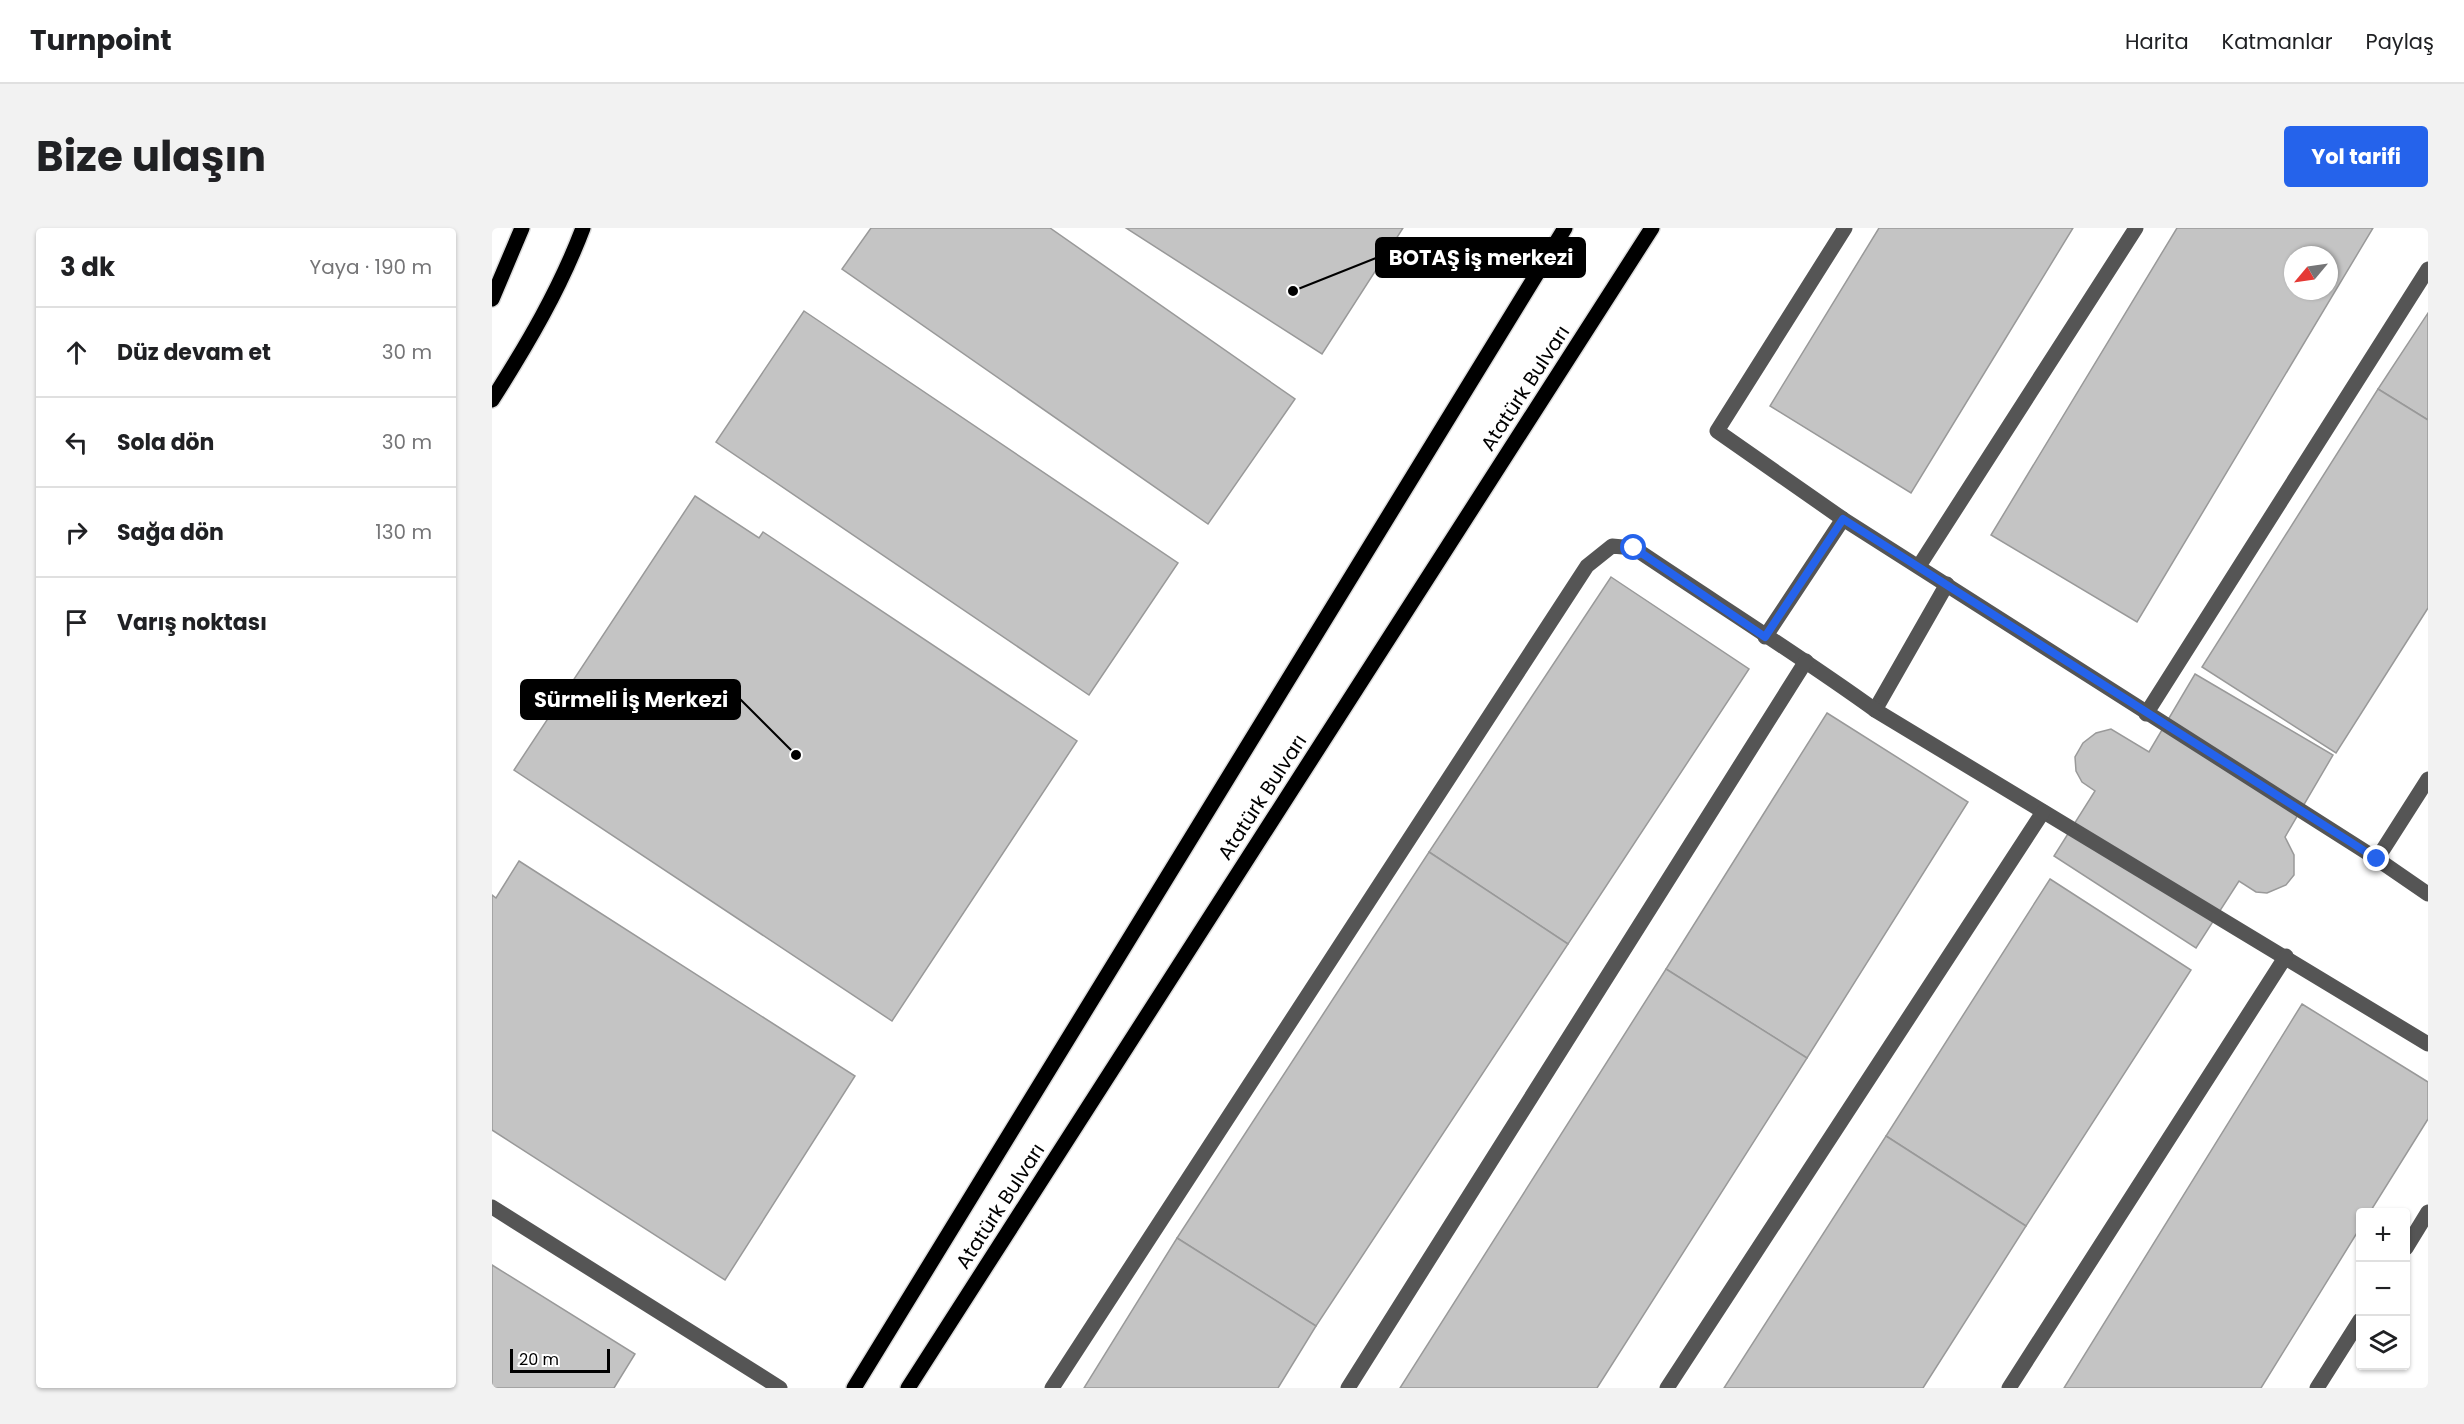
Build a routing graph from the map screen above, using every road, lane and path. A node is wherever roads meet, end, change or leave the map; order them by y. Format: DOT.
graph roads {
  1 [pos="522,228"];
  2 [pos="583,228"];
  3 [pos="1565,228"];
  4 [pos="1652,228"];
  5 [pos="1845,228"];
  6 [pos="2136,228"];
  7 [pos="2428,269"];
  8 [pos="492,299"];
  9 [pos="492,400"];
  10 [pos="1843,519"];
  11 [pos="1919,566"];
  12 [pos="1947,584"];
  13 [pos="1765,637"];
  14 [pos="1806,661"];
  15 [pos="1875,710"];
  16 [pos="2146,714"];
  17 [pos="2428,779"];
  18 [pos="2043,812"];
  19 [pos="2377,859"];
  20 [pos="2428,894"];
  21 [pos="2286,956"];
  22 [pos="2428,1044"];
  23 [pos="492,1207"];
  24 [pos="2428,1212"];
  25 [pos="2410,1241"];
  26 [pos="2356,1328"];
  27 [pos="780,1388"];
  28 [pos="854,1388"];
  29 [pos="908,1388"];
  30 [pos="1052,1388"];
  31 [pos="1348,1388"];
  32 [pos="1667,1388"];
  33 [pos="2008,1388"];
  34 [pos="2317,1388"];
  1 -- 8 [label="main road"];
  2 -- 9 [label="main road"];
  3 -- 28 [label="main road, Atatürk Bulvarı"];
  4 -- 29 [label="main road, Atatürk Bulvarı"];
  5 -- 10 [label="street"];
  6 -- 11 [label="street"];
  7 -- 16 [label="street"];
  10 -- 11 [label="street"];
  10 -- 13 [label="street"];
  11 -- 12 [label="street"];
  12 -- 15 [label="street"];
  12 -- 16 [label="street"];
  13 -- 14 [label="street"];
  13 -- 30 [label="street"];
  14 -- 15 [label="street"];
  14 -- 31 [label="street"];
  15 -- 18 [label="street"];
  16 -- 19 [label="street"];
  17 -- 19 [label="street"];
  18 -- 21 [label="street"];
  18 -- 32 [label="street"];
  19 -- 20 [label="street"];
  21 -- 22 [label="street"];
  21 -- 33 [label="street"];
  23 -- 27 [label="street"];
  24 -- 25 [label="street"];
  26 -- 34 [label="street"];
}
